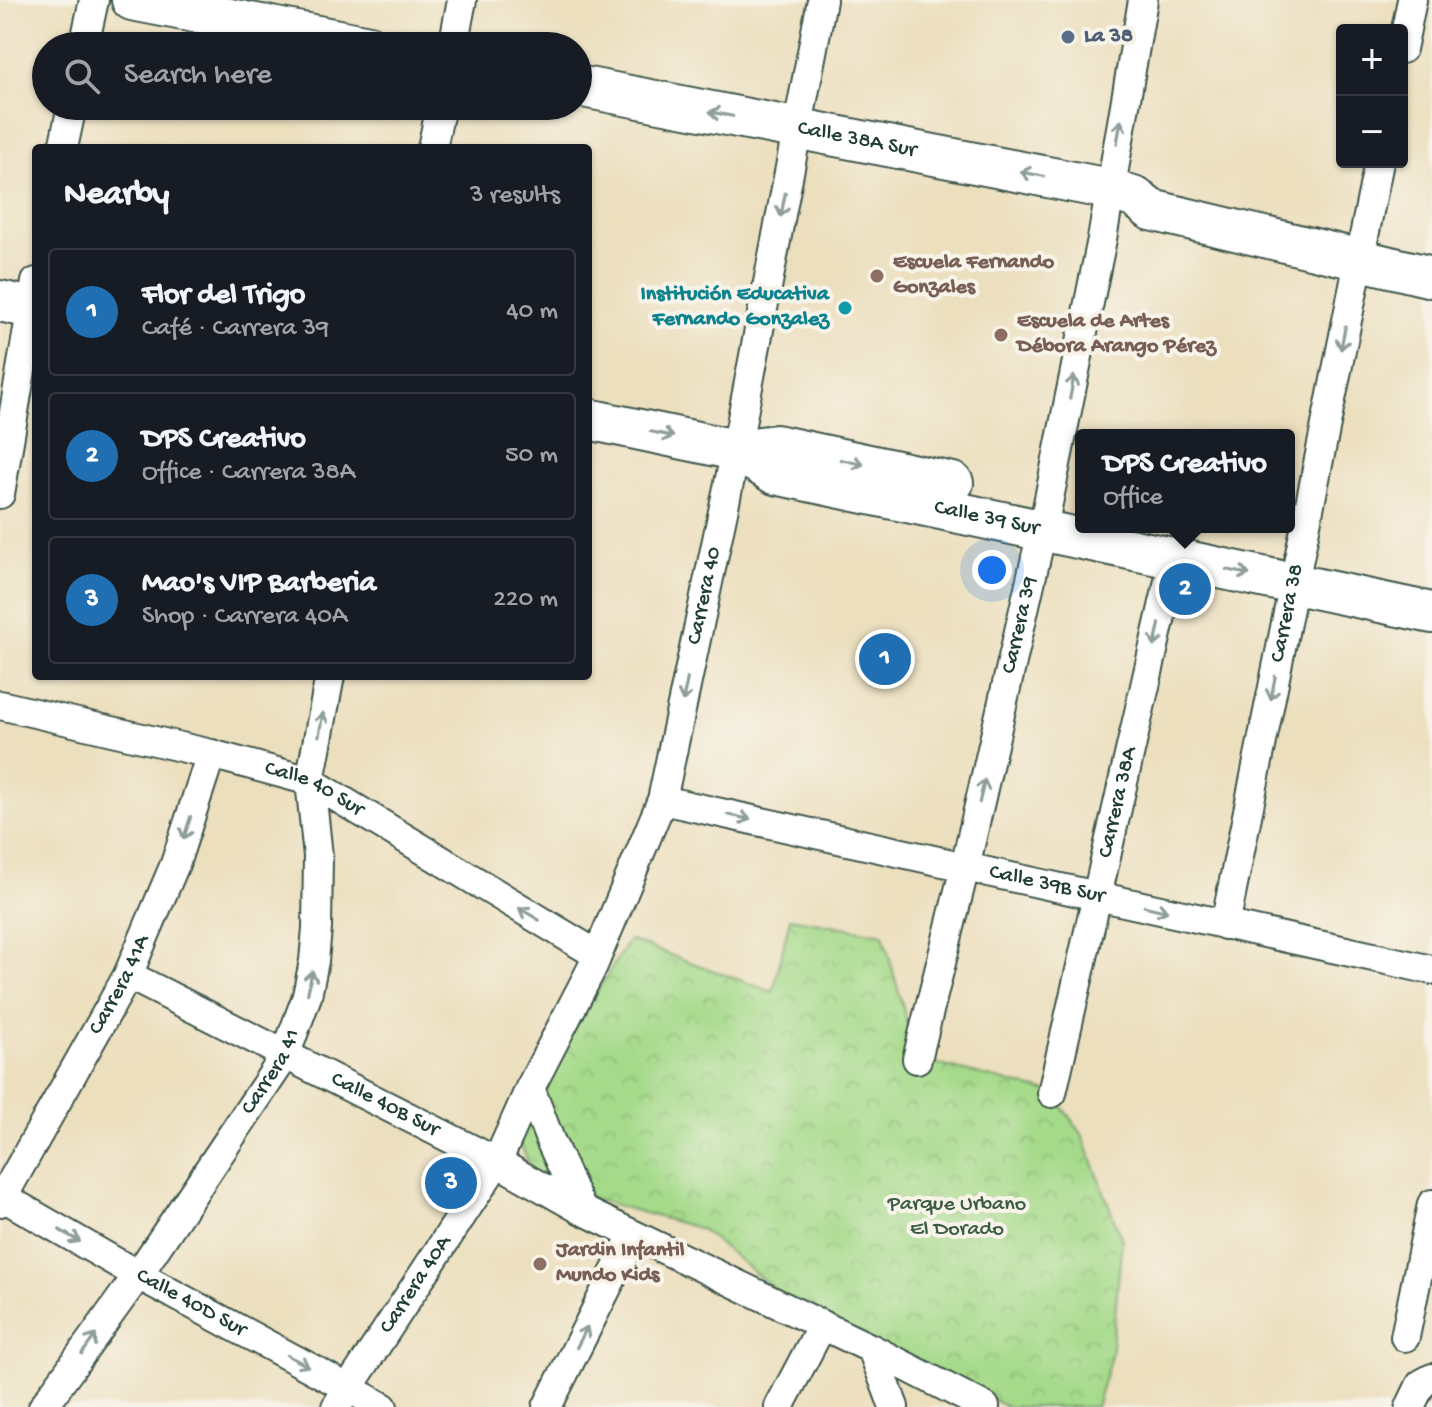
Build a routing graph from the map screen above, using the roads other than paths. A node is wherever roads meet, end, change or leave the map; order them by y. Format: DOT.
graph roads {
  1 [pos="94,0"];
  2 [pos="132,0"];
  3 [pos="462,0"];
  4 [pos="822,0"];
  5 [pos="1143,0"];
  6 [pos="1412,0"];
  7 [pos="1407,24"];
  8 [pos="87,32"];
  9 [pos="297,32"];
  10 [pos="456,32"];
  11 [pos="592,89"];
  12 [pos="69,120"];
  13 [pos="438,120"];
  14 [pos="798,129"];
  15 [pos="64,144"];
  16 [pos="433,144"];
  17 [pos="1378,168"];
  18 [pos="1122,193"];
  19 [pos="1361,248"];
  20 [pos="1432,251"];
  21 [pos="1432,277"];
  22 [pos="26,300"];
  23 [pos="592,420"];
  24 [pos="736,450"];
  25 [pos="0,494"];
  26 [pos="1057,515"];
  27 [pos="1126,533"];
  28 [pos="1164,543"];
  29 [pos="1297,571"];
  30 [pos="1432,589"];
  31 [pos="1432,613"];
  32 [pos="329,680"];
  33 [pos="0,705"];
  34 [pos="211,754"];
  35 [pos="310,781"];
  36 [pos="662,800"];
  37 [pos="965,867"];
  38 [pos="1096,896"];
  39 [pos="1225,925"];
  40 [pos="596,954"];
  41 [pos="1432,970"];
  42 [pos="128,975"];
  43 [pos="285,1056"];
  44 [pos="917,1059"];
  45 [pos="530,1088"];
  46 [pos="1052,1093"];
  47 [pos="497,1162"];
  48 [pos="1,1199"];
  49 [pos="1432,1204"];
  50 [pos="582,1210"];
  51 [pos="633,1236"];
  52 [pos="138,1275"];
  53 [pos="821,1327"];
  54 [pos="1405,1337"];
  55 [pos="872,1349"];
  56 [pos="1432,1378"];
  57 [pos="343,1398"];
  58 [pos="43,1407"];
  59 [pos="383,1407"];
  60 [pos="547,1407"];
  61 [pos="779,1407"];
  62 [pos="894,1407"];
  63 [pos="985,1407"];
  64 [pos="1410,1407"];
  1 -- 8 [label="street"];
  2 -- 9 [label="street"];
  3 -- 10 [label="street"];
  4 -- 14 [label="street, Carrera 40"];
  18 -- 5 [label="street, Carrera 39, one-way"];
  6 -- 7 [label="street"];
  14 -- 11 [label="street, Calle 38A Sur, one-way"];
  12 -- 15 [label="street"];
  13 -- 16 [label="street"];
  18 -- 14 [label="street, Calle 38A Sur, one-way"];
  14 -- 24 [label="street, Carrera 40, one-way"];
  17 -- 19 [label="street, Carrera 38"];
  18 -- 19 [label="street, Calle 38A Sur"];
  26 -- 18 [label="street, Carrera 39, one-way"];
  19 -- 20 [label="street, Calle 38A Sur"];
  19 -- 21 [label="street, Calle 38A Sur"];
  19 -- 29 [label="street, Carrera 38, one-way"];
  22 -- 25 [label="street"];
  23 -- 24 [label="street, Calle 39 Sur, one-way"];
  24 -- 26 [label="street, Calle 39 Sur, one-way"];
  24 -- 36 [label="street, Carrera 40, one-way"];
  37 -- 26 [label="street, Carrera 39, one-way"];
  27 -- 28 [label="street, Calle 39 Sur"];
  28 -- 29 [label="street, Calle 39 Sur, one-way"];
  28 -- 38 [label="street, Carrera 38A, one-way"];
  29 -- 30 [label="street, Calle 39 Sur"];
  29 -- 31 [label="street, Calle 39 Sur"];
  29 -- 39 [label="street, Carrera 38, one-way"];
  35 -- 32 [label="street, Carrera 41, one-way"];
  33 -- 34 [label="street, Calle 40 Sur"];
  34 -- 35 [label="street, Calle 40 Sur"];
  34 -- 42 [label="street, Carrera 41A, one-way"];
  40 -- 35 [label="street, Calle 40 Sur, one-way"];
  43 -- 35 [label="street, Carrera 41, one-way"];
  36 -- 37 [label="street, Calle 39B Sur, one-way"];
  36 -- 40 [label="street, Carrera 40"];
  37 -- 38 [label="street, Calle 39B Sur"];
  37 -- 44 [label="street, Carrera 39"];
  38 -- 39 [label="street, Calle 39B Sur, one-way"];
  38 -- 46 [label="street, Carrera 38A"];
  39 -- 41 [label="street, Calle 39B Sur"];
  40 -- 45 [label="street, Carrera 40"];
  42 -- 43 [label="street, Calle 40B Sur"];
  42 -- 48 [label="street, Carrera 41A"];
  43 -- 47 [label="street, Calle 40B Sur"];
  43 -- 52 [label="street, Carrera 41"];
  45 -- 47 [label="street, Carrera 40"];
  45 -- 50 [label="street"];
  47 -- 50 [label="street, Calle 40B Sur"];
  47 -- 57 [label="street, Carrera 40A"];
  48 -- 52 [label="street, Calle 40D Sur, one-way"];
  49 -- 54 [label="street"];
  50 -- 51 [label="street, Calle 40B Sur"];
  51 -- 53 [label="street, Calle 40B Sur"];
  60 -- 51 [label="street, one-way"];
  52 -- 57 [label="street, Calle 40D Sur, one-way"];
  58 -- 52 [label="street, Carrera 41, one-way"];
  53 -- 55 [label="street, Calle 40B Sur"];
  53 -- 61 [label="street"];
  55 -- 62 [label="street"];
  55 -- 63 [label="street, Calle 40B Sur"];
  56 -- 64 [label="street"];
  57 -- 59 [label="street, Calle 40D Sur"];
}
